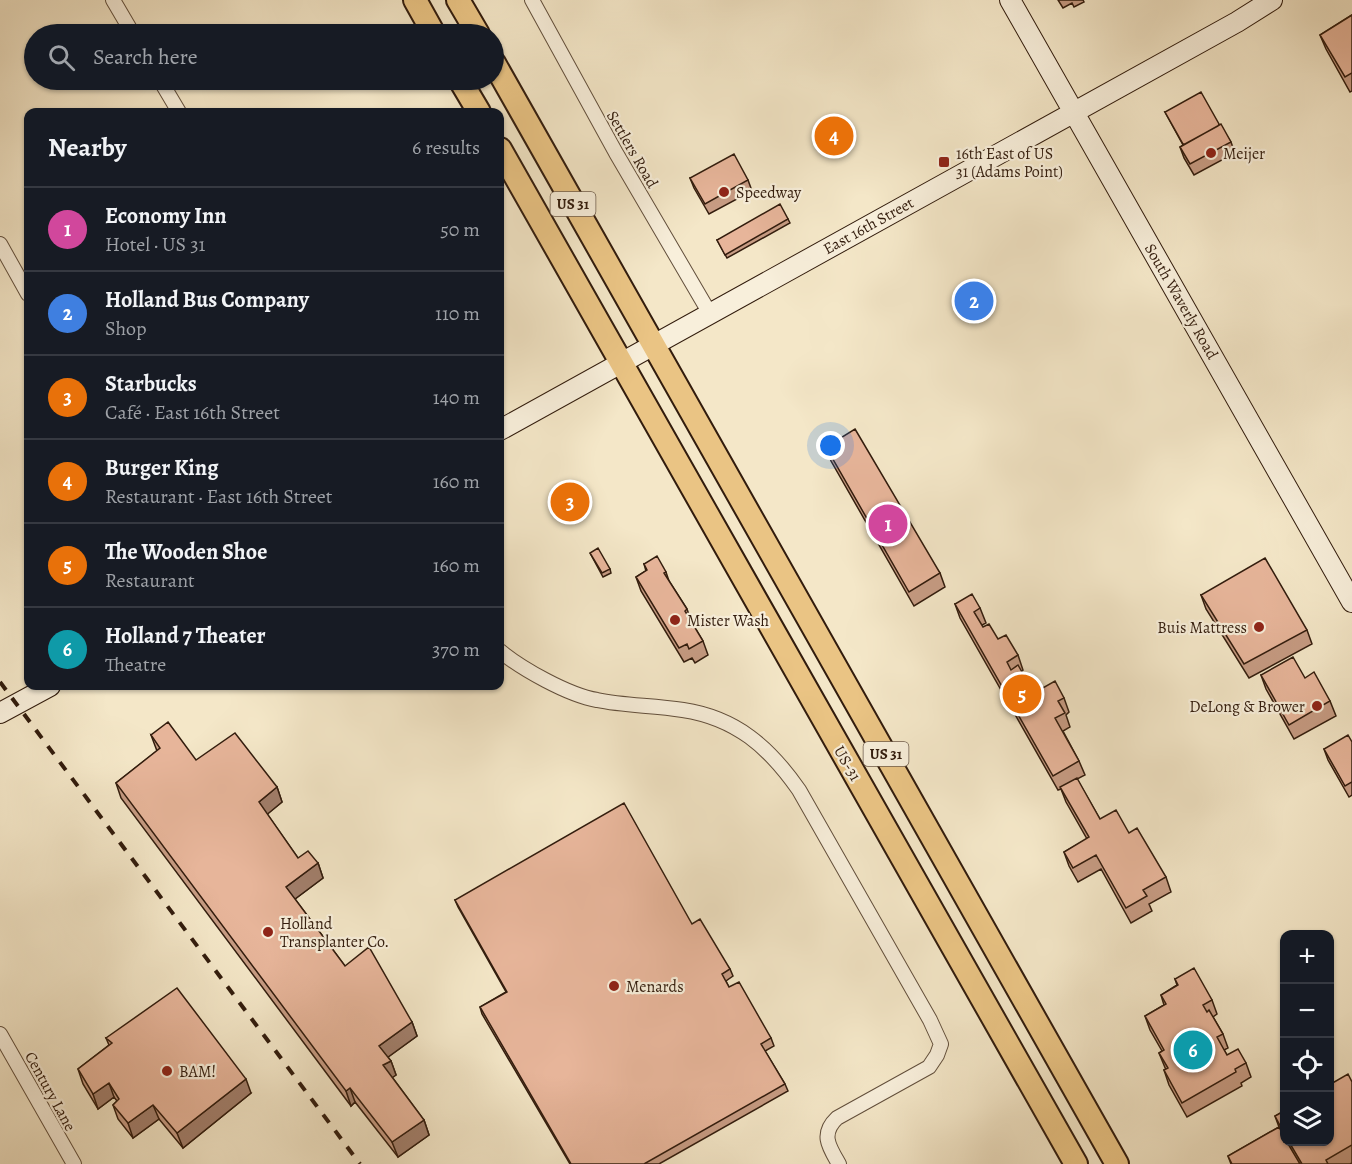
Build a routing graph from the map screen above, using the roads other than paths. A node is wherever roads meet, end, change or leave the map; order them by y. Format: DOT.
graph roads {
  1 [pos="113,0"];
  2 [pos="414,0"];
  3 [pos="532,0"];
  4 [pos="1010,0"];
  5 [pos="1272,0"];
  6 [pos="1285,0"];
  7 [pos="468,17"];
  8 [pos="1237,22"];
  9 [pos="127,24"];
  10 [pos="428,24"];
  11 [pos="454,24"];
  12 [pos="504,81"];
  13 [pos="166,90"];
  14 [pos="466,90"];
  15 [pos="177,108"];
  16 [pos="476,108"];
  17 [pos="1075,112"];
  18 [pos="504,156"];
  19 [pos="0,244"];
  20 [pos="24,287"];
  21 [pos="709,312"];
  22 [pos="652,345"];
  23 [pos="621,363"];
  24 [pos="504,428"];
  25 [pos="1352,602"];
  26 [pos="504,654"];
  27 [pos="43,690"];
  28 [pos="811,698"];
  29 [pos="855,700"];
  30 [pos="0,713"];
  31 [pos="0,1034"];
  32 [pos="74,1164"];
  33 [pos="839,1164"];
  34 [pos="1076,1164"];
  35 [pos="1117,1164"];
  1 -- 9 [label="street"];
  2 -- 10 [label="highway"];
  3 -- 21 [label="street, Settlers Road"];
  4 -- 17 [label="main road, South Waverly Road"];
  5 -- 8 [label="main road, East 16th Street"];
  6 -- 8 [label="main road, East 16th Street"];
  7 -- 11 [label="highway"];
  8 -- 17 [label="main road, East 16th Street"];
  12 -- 22 [label="highway, US 31"];
  13 -- 15 [label="street"];
  14 -- 16 [label="highway"];
  17 -- 21 [label="main road, East 16th Street"];
  17 -- 25 [label="main road, South Waverly Road"];
  18 -- 23 [label="highway, US 31"];
  19 -- 20 [label="street"];
  21 -- 22 [label="main road, East 16th Street"];
  22 -- 23 [label="main road, East 16th Street"];
  22 -- 29 [label="highway, US 31 / US 31"];
  23 -- 24 [label="main road, East 16th Street"];
  23 -- 28 [label="highway, US-31 / US 31"];
  26 -- 33 [label="street"];
  27 -- 30 [label="main road"];
  28 -- 29 [label="highway"];
  28 -- 34 [label="highway, US-31 / US 31"];
  29 -- 35 [label="highway, US 31 / US 31"];
  31 -- 32 [label="street, Century Lane"];
}
